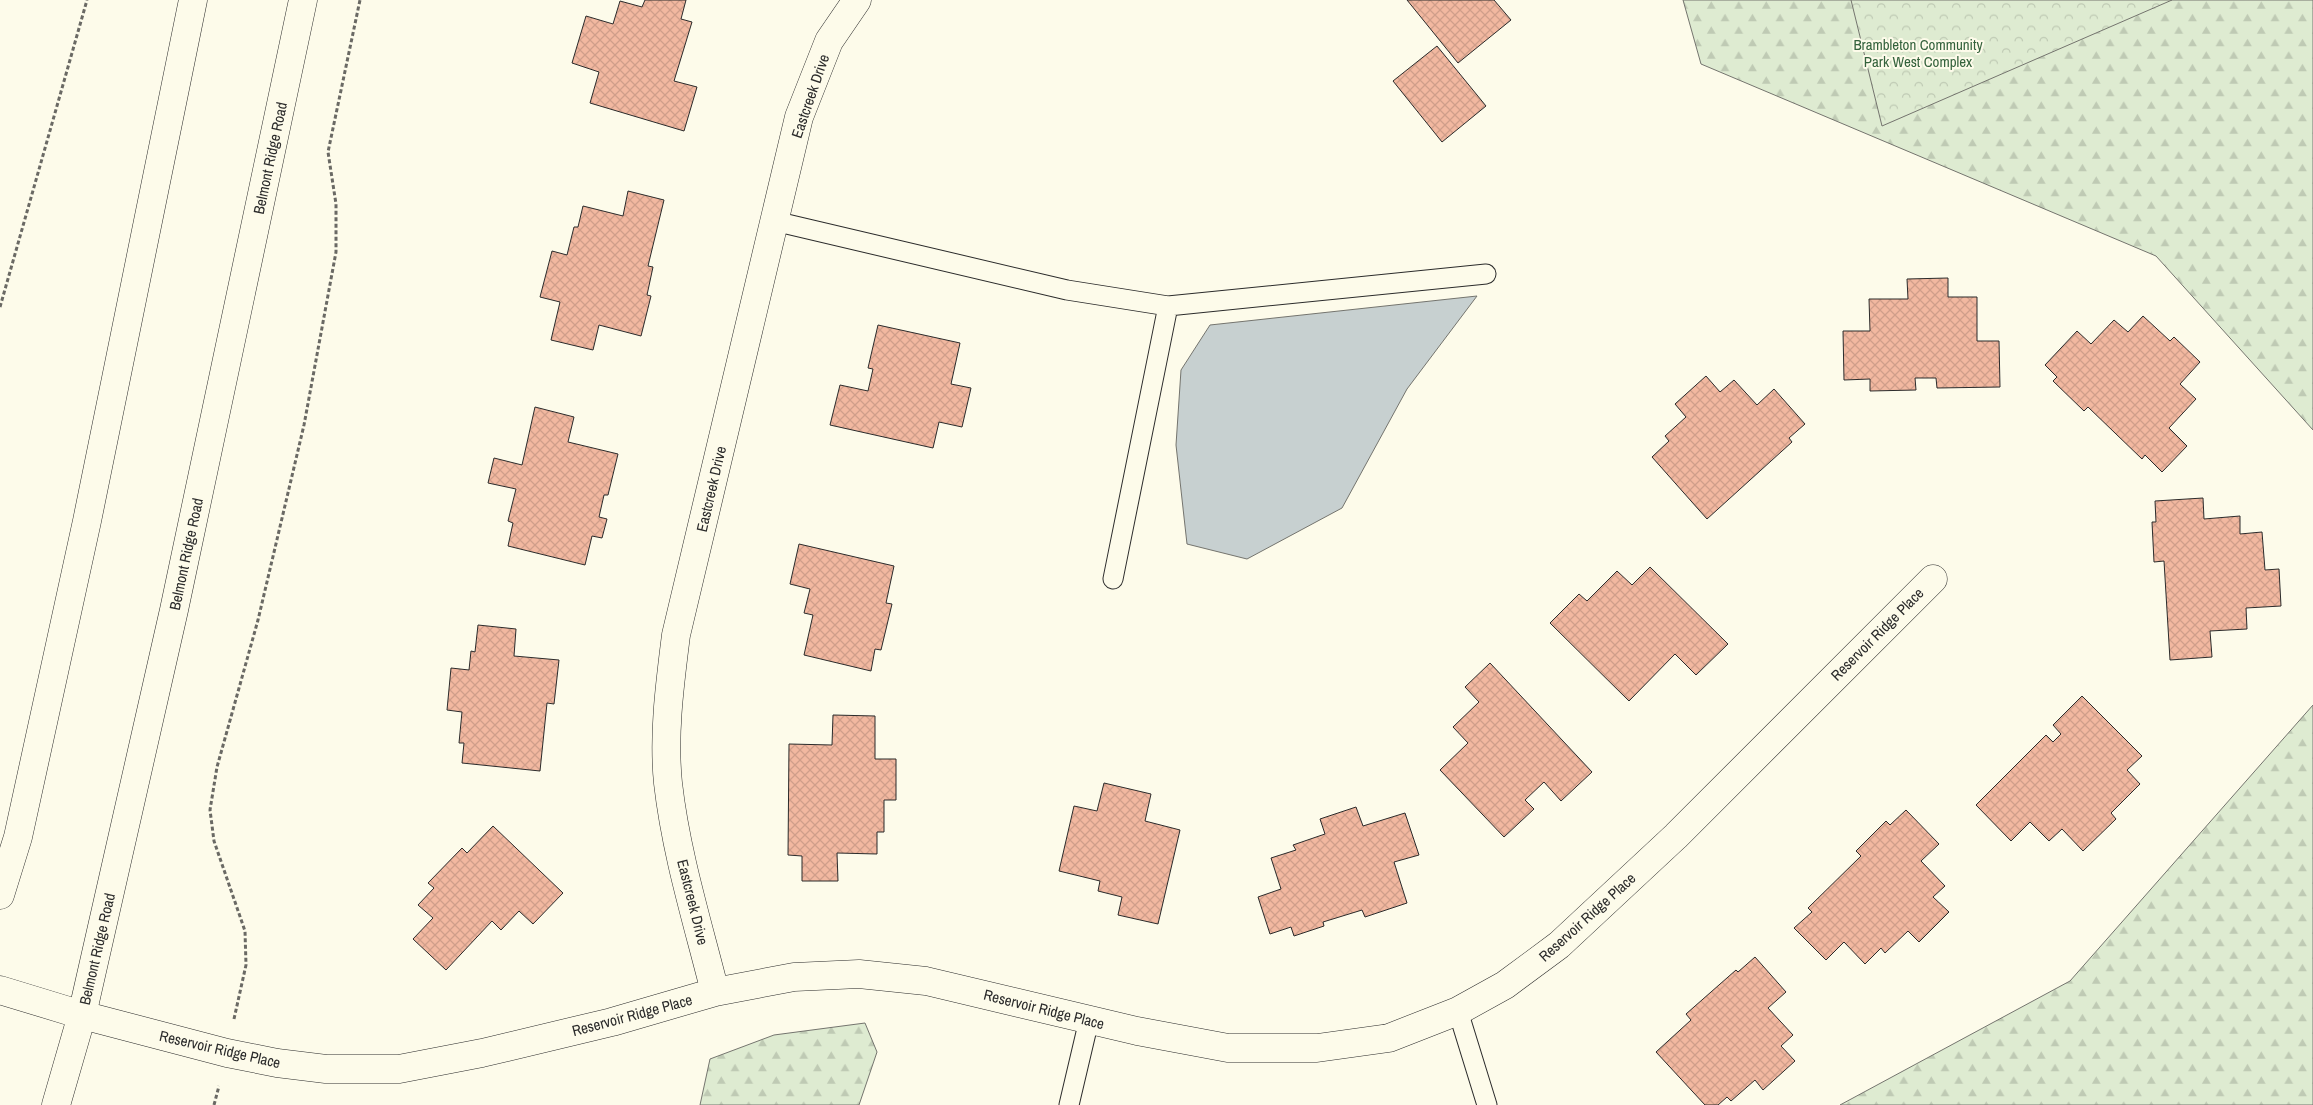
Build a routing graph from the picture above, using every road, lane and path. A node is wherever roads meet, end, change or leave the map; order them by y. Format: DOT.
graph roads {
  1 [pos="87,0"];
  2 [pos="193,0"];
  3 [pos="303,0"];
  4 [pos="360,0"];
  5 [pos="857,0"];
  6 [pos="774,221"];
  7 [pos="1486,274"];
  8 [pos="1168,306"];
  9 [pos="0,307"];
  10 [pos="1113,579"];
  11 [pos="1932,579"];
  12 [pos="0,895"];
  13 [pos="0,990"];
  14 [pos="715,992"];
  15 [pos="1458,1011"];
  16 [pos="82,1015"];
  17 [pos="1089,1020"];
  18 [pos="227,1053"];
  19 [pos="56,1105"];
  20 [pos="214,1105"];
  21 [pos="1069,1105"];
  22 [pos="1487,1105"];
  1 -- 9 [label="path"];
  2 -- 12 [label="street"];
  3 -- 16 [label="street, Belmont Ridge Road"];
  4 -- 18 [label="path"];
  5 -- 6 [label="street, Eastcreek Drive"];
  6 -- 8 [label="lane"];
  6 -- 14 [label="street, Eastcreek Drive"];
  7 -- 8 [label="lane"];
  8 -- 10 [label="lane"];
  11 -- 15 [label="street, Reservoir Ridge Place"];
  13 -- 16 [label="street, Reservoir Ridge Place"];
  14 -- 17 [label="street, Reservoir Ridge Place"];
  14 -- 18 [label="street, Reservoir Ridge Place"];
  15 -- 17 [label="street, Reservoir Ridge Place"];
  15 -- 22 [label="lane"];
  16 -- 18 [label="street, Reservoir Ridge Place"];
  16 -- 19 [label="street, Belmont Ridge Road"];
  17 -- 21 [label="lane"];
  18 -- 20 [label="path"];
}
